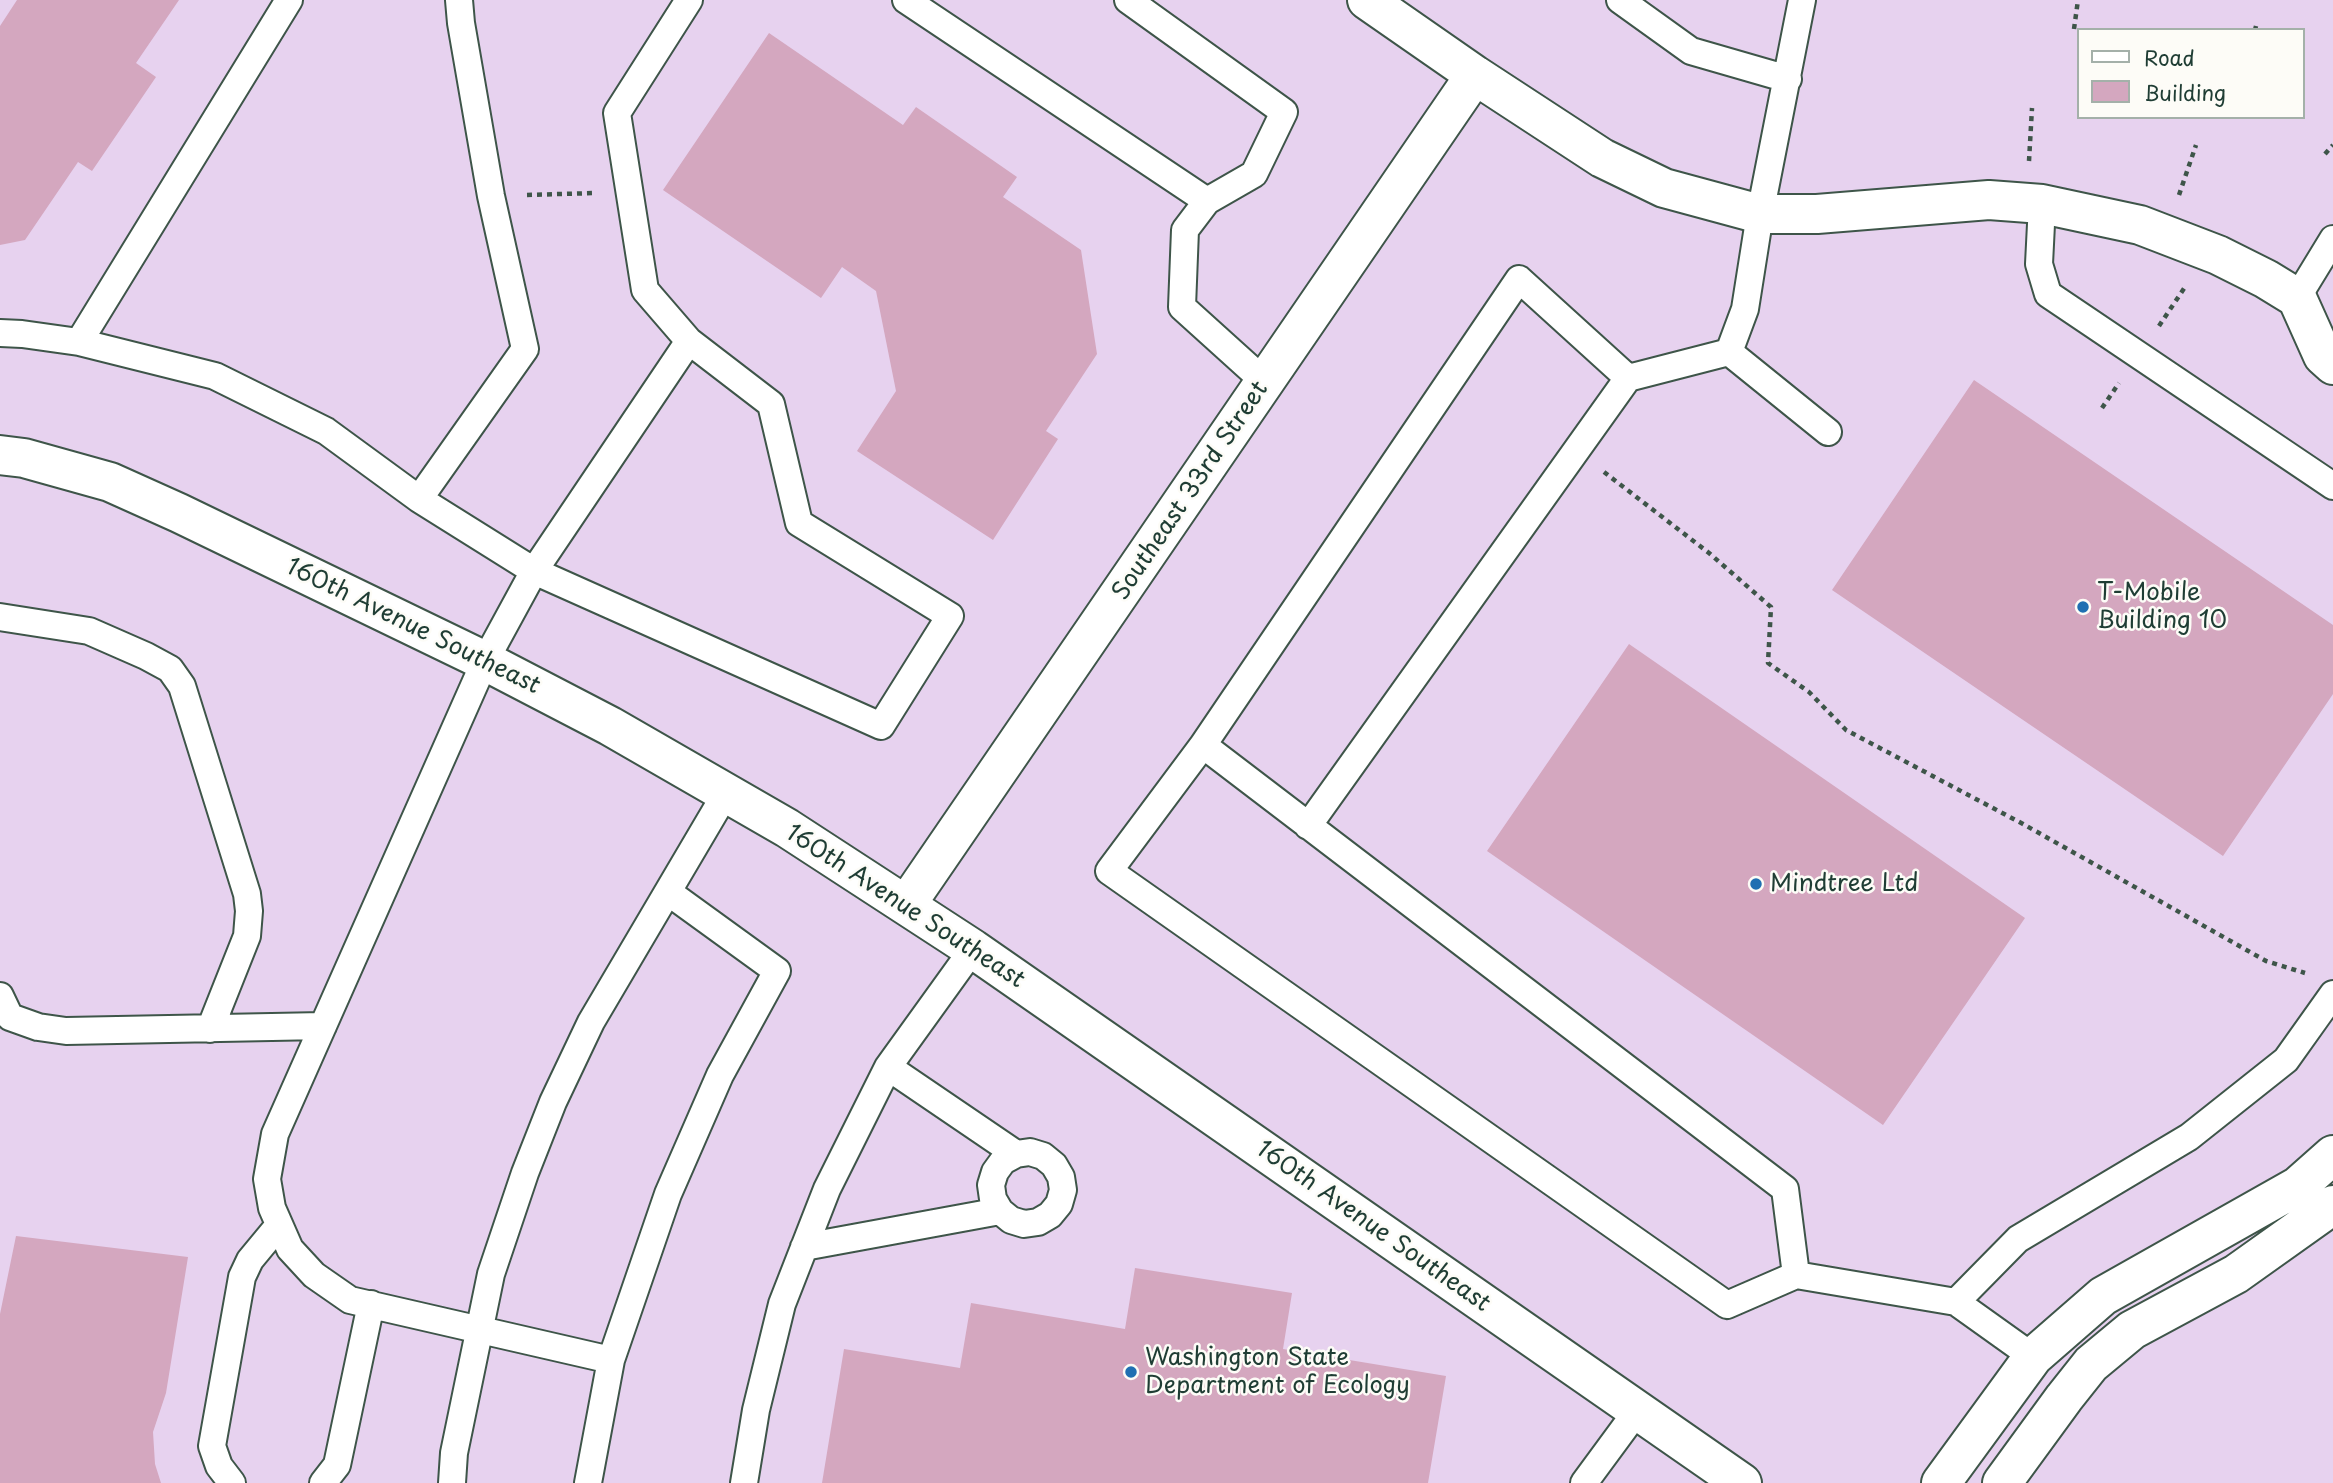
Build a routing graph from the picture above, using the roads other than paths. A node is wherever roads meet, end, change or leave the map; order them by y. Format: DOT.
graph roads {
  1 [pos="289,0"];
  2 [pos="459,0"];
  3 [pos="689,0"];
  4 [pos="906,0"];
  5 [pos="1128,0"];
  6 [pos="1367,0"];
  7 [pos="1620,0"];
  8 [pos="1802,0"];
  9 [pos="1475,75"];
  10 [pos="1788,79"];
  11 [pos="1207,201"];
  12 [pos="2042,204"];
  13 [pos="1760,214"];
  14 [pos="2333,239"];
  15 [pos="2297,298"];
  16 [pos="0,333"];
  17 [pos="689,341"];
  18 [pos="79,342"];
  19 [pos="1729,352"];
  20 [pos="2333,365"];
  21 [pos="1628,378"];
  22 [pos="1265,382"];
  23 [pos="1828,432"];
  24 [pos="0,455"];
  25 [pos="2333,486"];
  26 [pos="419,499"];
  27 [pos="534,570"];
  28 [pos="0,617"];
  29 [pos="485,661"];
  30 [pos="1203,745"];
  31 [pos="726,793"];
  32 [pos="1308,826"];
  33 [pos="667,892"];
  34 [pos="906,905"];
  35 [pos="973,949"];
  36 [pos="2333,994"];
  37 [pos="0,996"];
  38 [pos="323,1026"];
  39 [pos="210,1028"];
  40 [pos="888,1067"];
  41 [pos="1016,1154"];
  42 [pos="2333,1155"];
  43 [pos="2333,1205"];
  44 [pos="1000,1211"];
  45 [pos="279,1225"];
  46 [pos="804,1247"];
  47 [pos="1796,1275"];
  48 [pos="1956,1302"];
  49 [pos="371,1304"];
  50 [pos="480,1330"];
  51 [pos="2033,1357"];
  52 [pos="611,1360"];
  53 [pos="1637,1411"];
  54 [pos="232,1483"];
  55 [pos="323,1483"];
  56 [pos="452,1483"];
  57 [pos="588,1483"];
  58 [pos="744,1483"];
  59 [pos="1584,1483"];
  60 [pos="1742,1483"];
  61 [pos="1941,1483"];
  62 [pos="2002,1483"];
  1 -- 18 [label="lane"];
  2 -- 26 [label="lane"];
  3 -- 17 [label="lane"];
  4 -- 11 [label="lane"];
  5 -- 11 [label="lane"];
  6 -- 9 [label="street"];
  7 -- 10 [label="lane"];
  8 -- 10 [label="lane"];
  9 -- 13 [label="street"];
  9 -- 22 [label="street, Southeast 33rd Street"];
  10 -- 13 [label="lane"];
  11 -- 22 [label="lane"];
  12 -- 13 [label="street"];
  12 -- 15 [label="street"];
  12 -- 25 [label="lane"];
  13 -- 19 [label="lane"];
  14 -- 15 [label="lane"];
  15 -- 20 [label="street"];
  16 -- 18 [label="lane"];
  17 -- 27 [label="lane"];
  17 -- 27 [label="lane"];
  18 -- 26 [label="lane"];
  19 -- 21 [label="lane"];
  19 -- 23 [label="lane"];
  21 -- 30 [label="lane"];
  21 -- 32 [label="lane"];
  22 -- 34 [label="street, Southeast 33rd Street"];
  24 -- 29 [label="street, 160th Avenue Southeast"];
  26 -- 27 [label="lane"];
  27 -- 29 [label="lane"];
  28 -- 39 [label="lane"];
  29 -- 31 [label="street, 160th Avenue Southeast"];
  29 -- 38 [label="lane"];
  30 -- 32 [label="lane"];
  30 -- 47 [label="lane"];
  31 -- 33 [label="lane"];
  31 -- 34 [label="street, 160th Avenue Southeast"];
  32 -- 47 [label="lane"];
  33 -- 50 [label="lane"];
  33 -- 52 [label="lane"];
  34 -- 35 [label="street, 160th Avenue Southeast"];
  35 -- 40 [label="lane"];
  35 -- 53 [label="street, 160th Avenue Southeast"];
  36 -- 48 [label="lane"];
  37 -- 39 [label="lane"];
  38 -- 39 [label="lane"];
  38 -- 45 [label="lane"];
  40 -- 41 [label="lane"];
  40 -- 46 [label="lane"];
  41 -- 44 [label="lane"];
  41 -- 44 [label="lane"];
  42 -- 51 [label="street"];
  43 -- 62 [label="street"];
  44 -- 46 [label="lane"];
  45 -- 49 [label="lane"];
  45 -- 54 [label="lane"];
  46 -- 58 [label="lane"];
  47 -- 48 [label="lane"];
  48 -- 51 [label="lane"];
  49 -- 50 [label="lane"];
  49 -- 55 [label="lane"];
  50 -- 52 [label="lane"];
  50 -- 56 [label="lane"];
  51 -- 61 [label="street"];
  52 -- 57 [label="lane"];
  53 -- 59 [label="lane"];
  53 -- 60 [label="street, 160th Avenue Southeast"];
}
